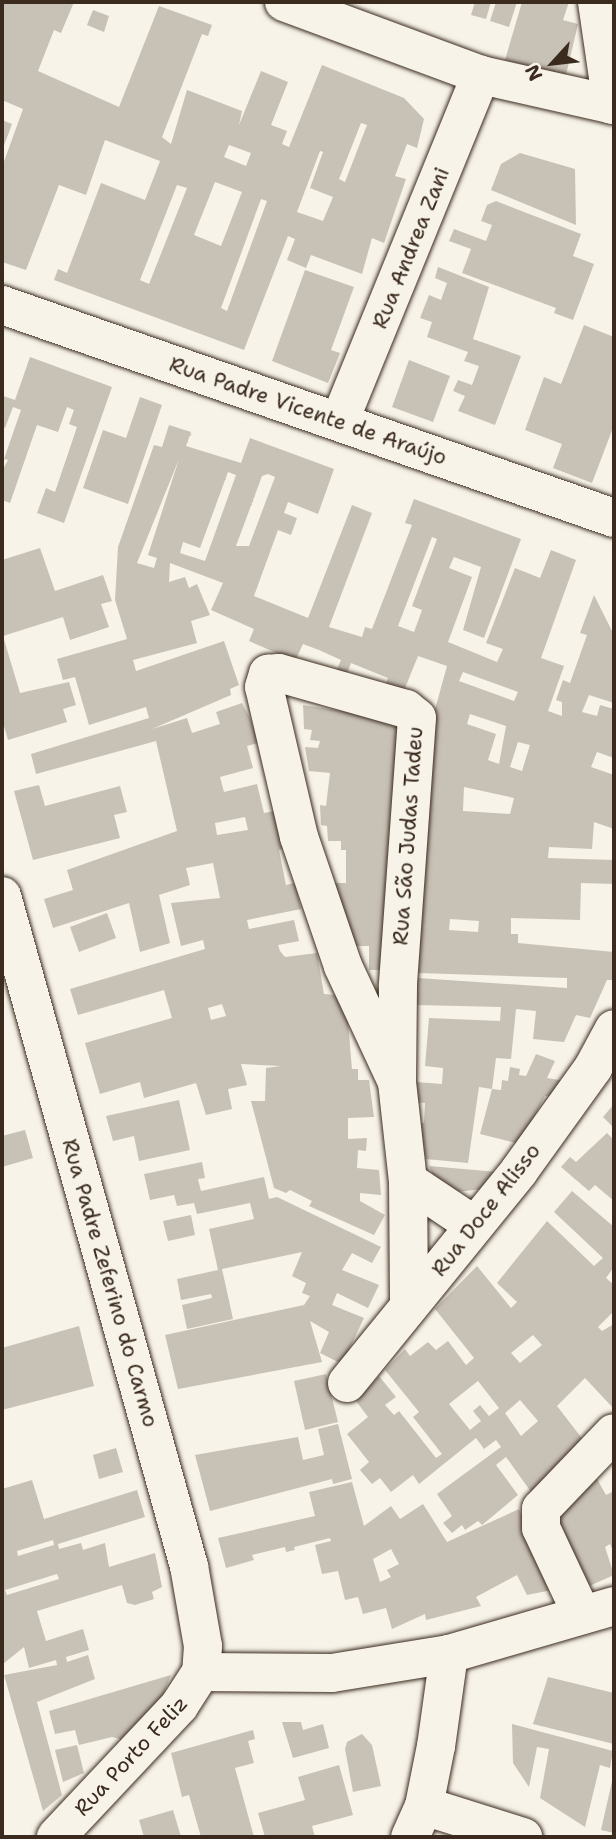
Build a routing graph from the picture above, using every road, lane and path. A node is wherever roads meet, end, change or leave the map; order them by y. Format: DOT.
graph roads {
  1 [pos="284,2"];
  2 [pos="597,2"];
  3 [pos="481,75"];
  4 [pos="613,105"];
  5 [pos="2,305"];
  6 [pos="340,420"];
  7 [pos="614,518"];
  8 [pos="2,896"];
  9 [pos="614,1029"];
  10 [pos="397,1082"];
  11 [pos="408,1181"];
  12 [pos="474,1225"];
  13 [pos="409,1306"];
  14 [pos="347,1383"];
  15 [pos="614,1433"];
  16 [pos="598,1611"];
  17 [pos="449,1654"];
  18 [pos="201,1672"];
  19 [pos="417,1822"];
  20 [pos="56,1837"];
  21 [pos="523,1837"];
  1 -- 3 [label="street"];
  2 -- 4 [label="street"];
  3 -- 4 [label="street"];
  3 -- 6 [label="street, Rua Andrea Zani"];
  5 -- 6 [label="street, Rua Padre Vicente de Araújo"];
  6 -- 7 [label="street, Rua Padre Vicente de Araújo"];
  8 -- 18 [label="street, Rua Padre Zeferino do Carmo"];
  9 -- 12 [label="street, Rua Doce Alisso"];
  10 -- 10 [label="street, Rua São Judas Tadeu"];
  10 -- 11 [label="street, Rua São Judas Tadeu"];
  11 -- 12 [label="street"];
  11 -- 13 [label="street, Rua São Judas Tadeu"];
  12 -- 13 [label="street, Rua Doce Alisso"];
  13 -- 14 [label="street, Rua Doce Alisso"];
  15 -- 16 [label="street"];
  16 -- 17 [label="street"];
  17 -- 18 [label="street"];
  17 -- 19 [label="street"];
  18 -- 20 [label="street, Rua Porto Feliz"];
  19 -- 21 [label="street"];
}
